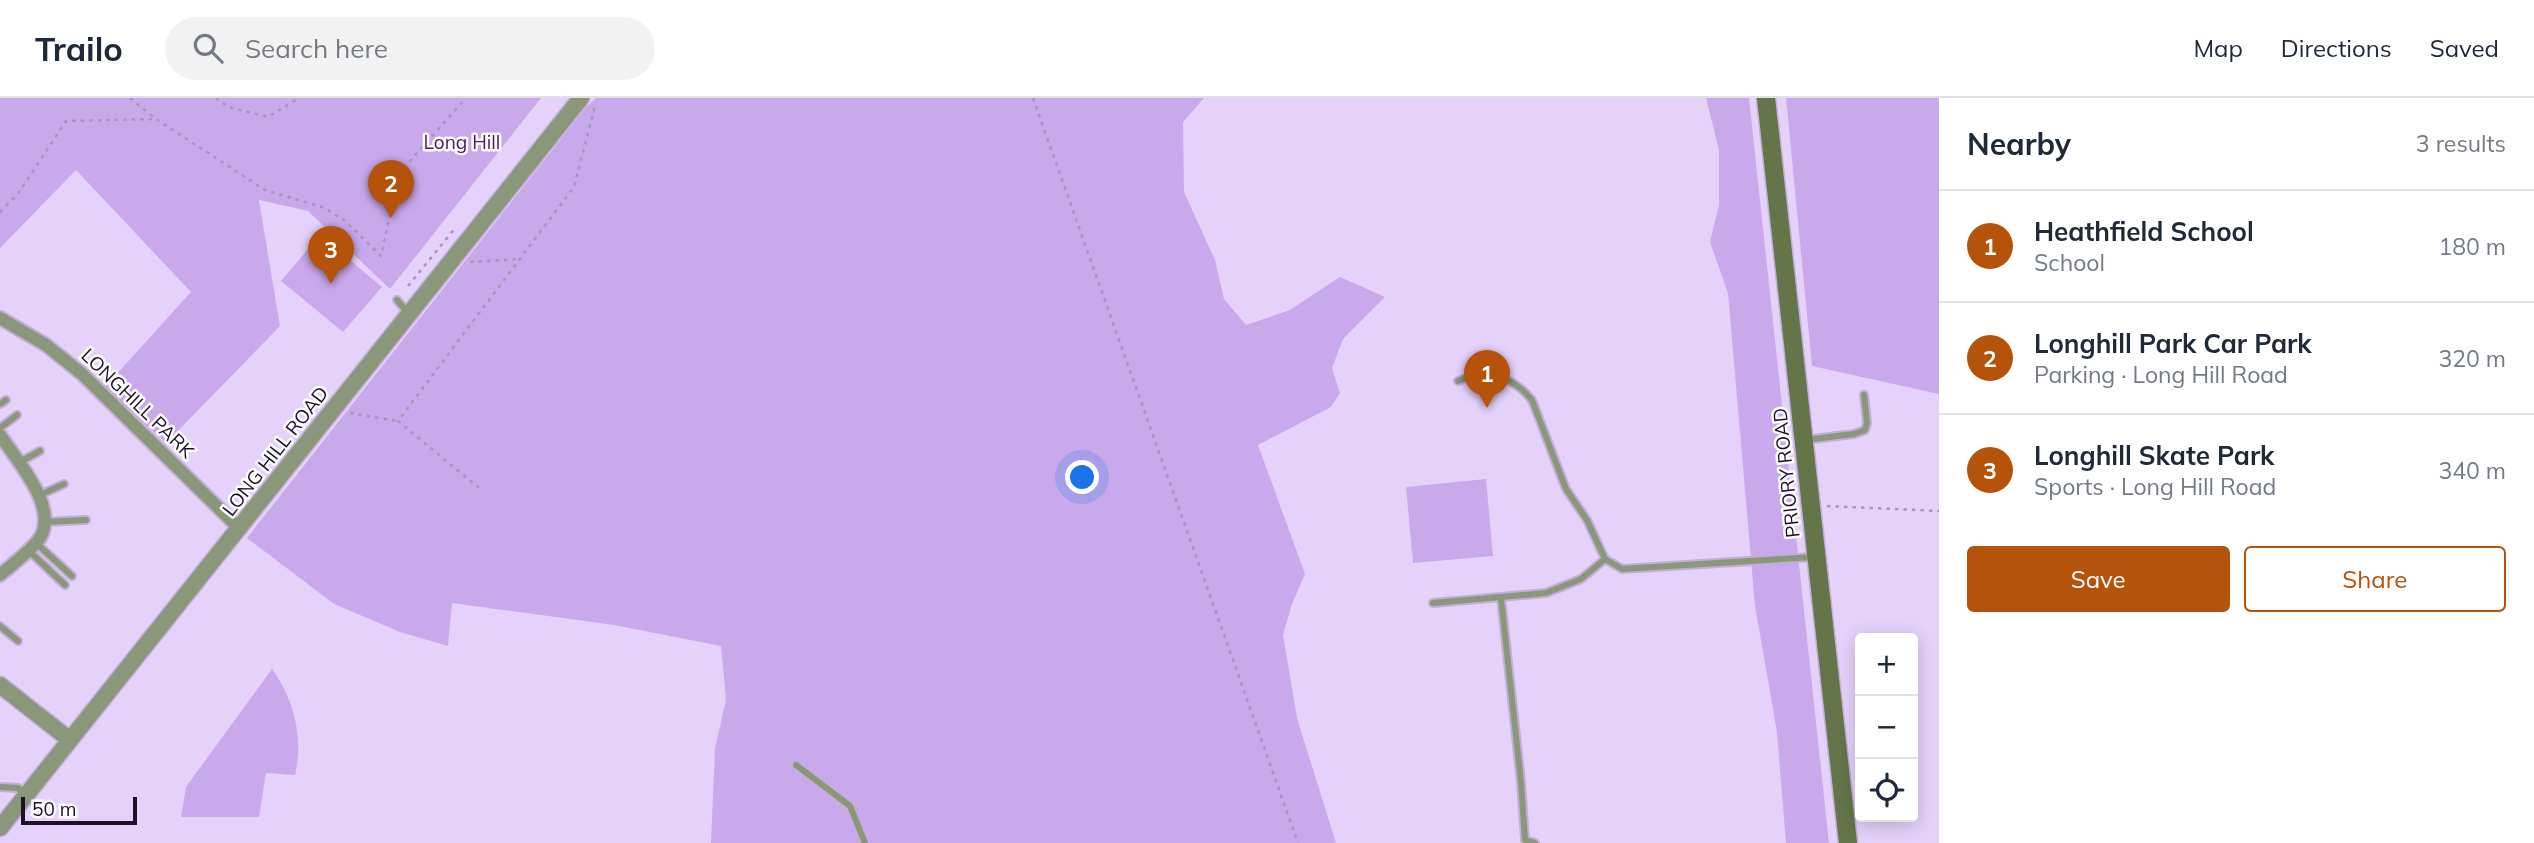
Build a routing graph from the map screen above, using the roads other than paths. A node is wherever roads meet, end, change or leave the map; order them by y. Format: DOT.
graph roads {
  1 [pos="1766,98"];
  2 [pos="589,99"];
  3 [pos="397,300"];
  4 [pos="409,314"];
  5 [pos="0,318"];
  6 [pos="1458,381"];
  7 [pos="1864,396"];
  8 [pos="17,415"];
  9 [pos="0,428"];
  10 [pos="0,435"];
  11 [pos="1803,440"];
  12 [pos="40,451"];
  13 [pos="18,463"];
  14 [pos="64,484"];
  15 [pos="40,495"];
  16 [pos="86,520"];
  17 [pos="44,523"];
  18 [pos="240,529"];
  19 [pos="32,546"];
  20 [pos="1816,557"];
  21 [pos="1605,559"];
  22 [pos="0,575"];
  23 [pos="72,576"];
  24 [pos="65,585"];
  25 [pos="1501,598"];
  26 [pos="1433,603"];
  27 [pos="0,626"];
  28 [pos="18,641"];
  29 [pos="0,685"];
  30 [pos="70,740"];
  31 [pos="796,765"];
  32 [pos="0,787"];
  33 [pos="27,795"];
  34 [pos="0,828"];
  35 [pos="865,843"];
  36 [pos="1535,843"];
  37 [pos="1848,843"];
  1 -- 11 [label="main road, PRIORY ROAD"];
  2 -- 4 [label="street, LONG HILL ROAD"];
  3 -- 4 [label="lane"];
  4 -- 18 [label="street, LONG HILL ROAD"];
  5 -- 18 [label="street, LONGHILL PARK"];
  6 -- 21 [label="lane"];
  7 -- 11 [label="lane"];
  8 -- 9 [label="lane"];
  10 -- 13 [label="street"];
  11 -- 20 [label="main road, PRIORY ROAD"];
  12 -- 13 [label="lane"];
  13 -- 15 [label="street"];
  14 -- 15 [label="lane"];
  15 -- 17 [label="street"];
  16 -- 17 [label="lane"];
  17 -- 19 [label="street"];
  18 -- 30 [label="street, LONG HILL ROAD"];
  19 -- 22 [label="street"];
  19 -- 23 [label="lane"];
  19 -- 24 [label="lane"];
  20 -- 21 [label="lane"];
  20 -- 37 [label="main road, PRIORY ROAD"];
  21 -- 25 [label="lane"];
  25 -- 26 [label="lane"];
  25 -- 36 [label="lane"];
  27 -- 28 [label="lane"];
  29 -- 30 [label="street"];
  30 -- 33 [label="street, LONG HILL ROAD"];
  31 -- 35 [label="lane"];
  32 -- 33 [label="lane"];
  33 -- 34 [label="street, LONG HILL ROAD"];
}
